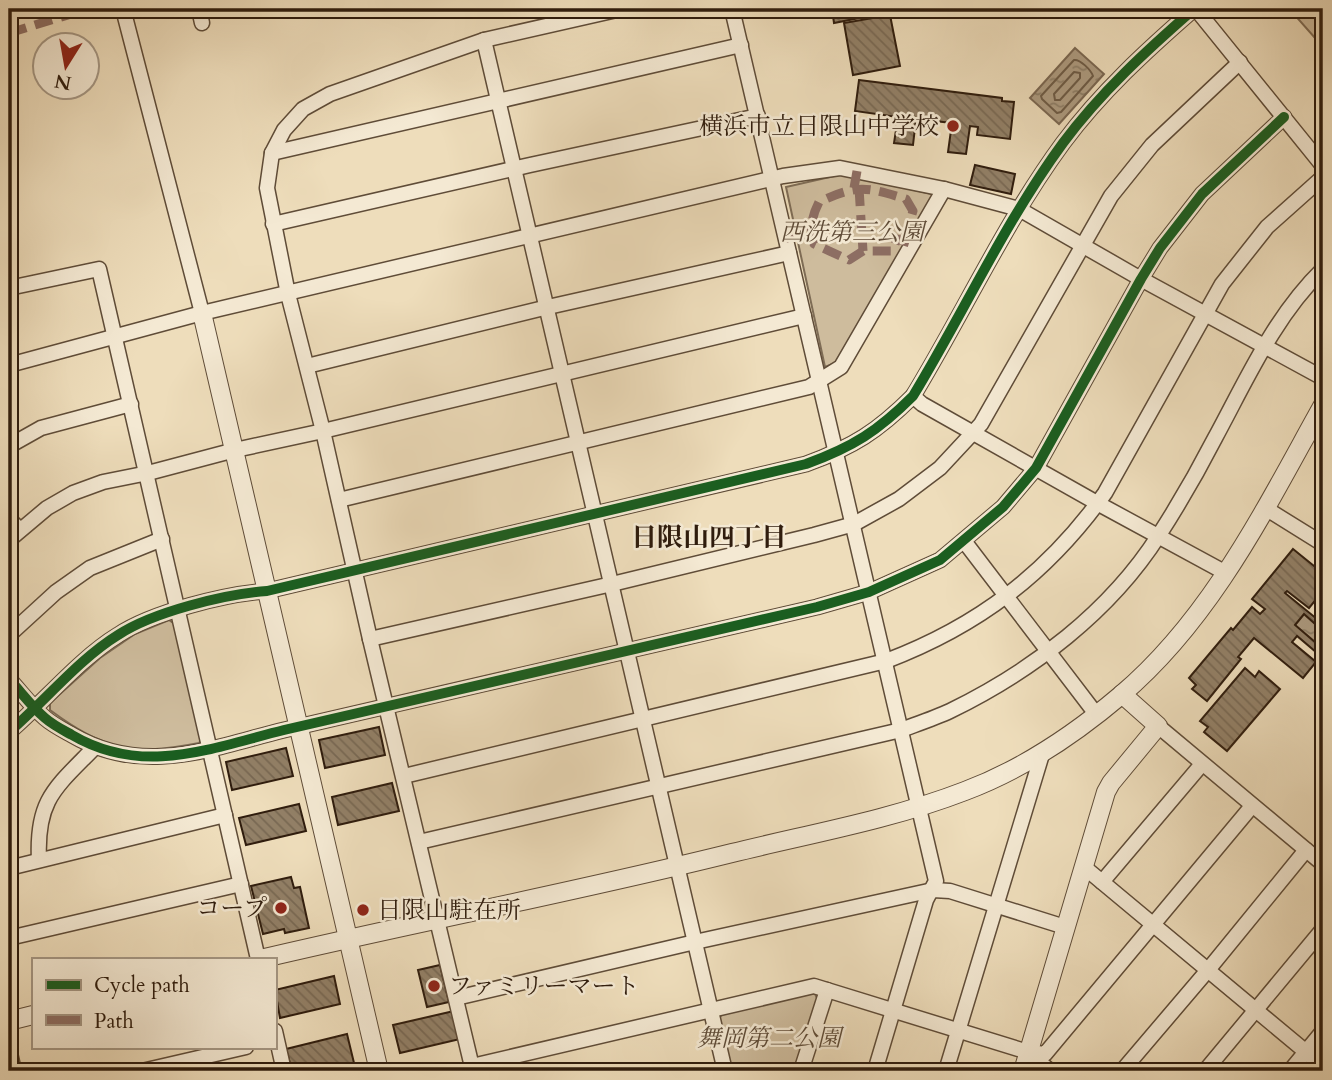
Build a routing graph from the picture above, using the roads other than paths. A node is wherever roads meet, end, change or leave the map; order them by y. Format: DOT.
graph roads {
  1 [pos="123,9"];
  2 [pos="621,9"];
  3 [pos="732,9"];
  4 [pos="1195,9"];
  5 [pos="484,40"];
  6 [pos="741,45"];
  7 [pos="1240,62"];
  8 [pos="498,101"];
  9 [pos="758,116"];
  10 [pos="1284,117"];
  11 [pos="272,153"];
  12 [pos="1323,166"];
  13 [pos="515,168"];
  14 [pos="1323,177"];
  15 [pos="773,179"];
  16 [pos="944,189"];
  17 [pos="1019,209"];
  18 [pos="273,224"];
  19 [pos="531,237"];
  20 [pos="1082,244"];
  21 [pos="789,253"];
  22 [pos="1323,269"];
  23 [pos="1141,279"];
  24 [pos="9,288"];
  25 [pos="288,294"];
  26 [pos="548,307"];
  27 [pos="1204,312"];
  28 [pos="202,313"];
  29 [pos="804,316"];
  30 [pos="115,336"];
  31 [pos="1264,345"];
  32 [pos="9,365"];
  33 [pos="307,366"];
  34 [pos="563,374"];
  35 [pos="1323,378"];
  36 [pos="820,382"];
  37 [pos="913,396"];
  38 [pos="131,404"];
  39 [pos="1323,405"];
  40 [pos="323,431"];
  41 [pos="975,432"];
  42 [pos="579,444"];
  43 [pos="9,446"];
  44 [pos="235,450"];
  45 [pos="837,453"];
  46 [pos="1036,468"];
  47 [pos="148,473"];
  48 [pos="340,500"];
  49 [pos="1097,503"];
  50 [pos="1265,508"];
  51 [pos="595,513"];
  52 [pos="9,519"];
  53 [pos="853,524"];
  54 [pos="14,535"];
  55 [pos="1158,536"];
  56 [pos="162,539"];
  57 [pos="964,541"];
  58 [pos="1323,544"];
  59 [pos="354,570"];
  60 [pos="1226,573"];
  61 [pos="612,584"];
  62 [pos="267,591"];
  63 [pos="869,592"];
  64 [pos="1006,597"];
  65 [pos="179,609"];
  66 [pos="9,635"];
  67 [pos="370,639"];
  68 [pos="626,650"];
  69 [pos="1048,652"];
  70 [pos="886,661"];
  71 [pos="9,679"];
  72 [pos="1122,694"];
  73 [pos="387,707"];
  74 [pos="36,709"];
  75 [pos="1096,715"];
  76 [pos="643,719"];
  77 [pos="1158,726"];
  78 [pos="299,727"];
  79 [pos="901,730"];
  80 [pos="9,732"];
  81 [pos="94,748"];
  82 [pos="210,750"];
  83 [pos="1043,751"];
  84 [pos="1202,764"];
  85 [pos="404,776"];
  86 [pos="658,787"];
  87 [pos="919,806"];
  88 [pos="1252,806"];
  89 [pos="225,815"];
  90 [pos="419,842"];
  91 [pos="1306,850"];
  92 [pos="39,860"];
  93 [pos="1323,864"];
  94 [pos="677,866"];
  95 [pos="1084,867"];
  96 [pos="9,868"];
  97 [pos="1102,882"];
  98 [pos="241,884"];
  99 [pos="933,890"];
  100 [pos="997,906"];
  101 [pos="436,919"];
  102 [pos="1153,923"];
  103 [pos="1065,927"];
  104 [pos="1323,929"];
  105 [pos="9,938"];
  106 [pos="348,938"];
  107 [pos="695,942"];
  108 [pos="259,958"];
  109 [pos="263,958"];
  110 [pos="1208,970"];
  111 [pos="827,990"];
  112 [pos="456,998"];
  113 [pos="710,1009"];
  114 [pos="1256,1010"];
  115 [pos="894,1011"];
  116 [pos="32,1015"];
  117 [pos="9,1021"];
  118 [pos="958,1031"];
  119 [pos="1323,1031"];
  120 [pos="276,1041"];
  121 [pos="242,1048"];
  122 [pos="9,1049"];
  123 [pos="1028,1052"];
  124 [pos="1306,1053"];
  125 [pos="1323,1066"];
  126 [pos="473,1068"];
  127 [pos="14,1071"];
  128 [pos="142,1071"];
  129 [pos="284,1071"];
  130 [pos="379,1071"];
  131 [pos="725,1071"];
  132 [pos="802,1071"];
  133 [pos="875,1071"];
  134 [pos="946,1071"];
  135 [pos="1023,1071"];
  136 [pos="1050,1071"];
  137 [pos="1122,1071"];
  138 [pos="1205,1071"];
  139 [pos="1290,1071"];
  1 -- 28 [label="street"];
  2 -- 5 [label="street"];
  3 -- 6 [label="street"];
  4 -- 7 [label="street"];
  4 -- 17 [label="street"];
  5 -- 8 [label="street"];
  5 -- 11 [label="street"];
  6 -- 8 [label="street"];
  6 -- 9 [label="street"];
  7 -- 10 [label="street"];
  7 -- 20 [label="street"];
  8 -- 11 [label="street"];
  8 -- 13 [label="street"];
  9 -- 13 [label="street"];
  9 -- 15 [label="street"];
  10 -- 12 [label="street"];
  10 -- 23 [label="street"];
  11 -- 18 [label="street"];
  13 -- 18 [label="street"];
  13 -- 19 [label="street"];
  14 -- 27 [label="street"];
  15 -- 16 [label="street"];
  15 -- 19 [label="street"];
  15 -- 21 [label="street"];
  16 -- 17 [label="street"];
  16 -- 36 [label="street"];
  17 -- 20 [label="street"];
  17 -- 37 [label="street"];
  18 -- 25 [label="street"];
  19 -- 25 [label="street"];
  19 -- 26 [label="street"];
  20 -- 23 [label="street"];
  20 -- 41 [label="street"];
  21 -- 26 [label="street"];
  21 -- 29 [label="street"];
  22 -- 31 [label="street"];
  23 -- 27 [label="street"];
  23 -- 46 [label="street"];
  24 -- 30 [label="street"];
  25 -- 28 [label="street"];
  25 -- 33 [label="street"];
  26 -- 33 [label="street"];
  26 -- 34 [label="street"];
  27 -- 31 [label="street"];
  27 -- 49 [label="street"];
  28 -- 30 [label="street"];
  28 -- 44 [label="street"];
  29 -- 34 [label="street"];
  29 -- 36 [label="street"];
  30 -- 32 [label="street"];
  30 -- 38 [label="street"];
  31 -- 35 [label="street"];
  31 -- 55 [label="street"];
  33 -- 40 [label="street"];
  34 -- 40 [label="street"];
  34 -- 42 [label="street"];
  36 -- 42 [label="street"];
  36 -- 45 [label="street"];
  37 -- 41 [label="street"];
  37 -- 45 [label="street"];
  38 -- 43 [label="street"];
  38 -- 47 [label="street"];
  39 -- 50 [label="street"];
  40 -- 44 [label="street"];
  40 -- 48 [label="street"];
  41 -- 46 [label="street"];
  41 -- 53 [label="street"];
  42 -- 48 [label="street"];
  42 -- 51 [label="street"];
  44 -- 47 [label="street"];
  44 -- 62 [label="street"];
  45 -- 51 [label="street"];
  45 -- 53 [label="street"];
  46 -- 49 [label="street"];
  46 -- 57 [label="street"];
  47 -- 54 [label="street"];
  47 -- 56 [label="street"];
  48 -- 59 [label="street"];
  49 -- 55 [label="street"];
  49 -- 64 [label="street"];
  50 -- 58 [label="street"];
  50 -- 60 [label="street"];
  51 -- 59 [label="street"];
  51 -- 61 [label="street"];
  52 -- 54 [label="street"];
  53 -- 61 [label="street"];
  53 -- 63 [label="street"];
  55 -- 60 [label="street"];
  55 -- 69 [label="street"];
  56 -- 65 [label="street"];
  56 -- 66 [label="street"];
  57 -- 63 [label="street"];
  57 -- 64 [label="street"];
  59 -- 62 [label="street"];
  59 -- 67 [label="street"];
  60 -- 72 [label="street"];
  61 -- 67 [label="street"];
  61 -- 68 [label="street"];
  62 -- 65 [label="street"];
  62 -- 78 [label="street"];
  63 -- 68 [label="street"];
  63 -- 70 [label="street"];
  64 -- 69 [label="street"];
  64 -- 70 [label="street"];
  65 -- 74 [label="street"];
  65 -- 82 [label="street"];
  67 -- 73 [label="street"];
  68 -- 73 [label="street"];
  68 -- 76 [label="street"];
  69 -- 75 [label="street"];
  69 -- 79 [label="street"];
  70 -- 76 [label="street"];
  70 -- 79 [label="street"];
  71 -- 74 [label="street"];
  72 -- 75 [label="street"];
  72 -- 77 [label="street"];
  73 -- 78 [label="street"];
  73 -- 85 [label="street"];
  74 -- 80 [label="street"];
  74 -- 81 [label="street"];
  75 -- 83 [label="street"];
  76 -- 85 [label="street"];
  76 -- 86 [label="street"];
  77 -- 84 [label="street"];
  77 -- 95 [label="street"];
  78 -- 82 [label="street"];
  78 -- 106 [label="street"];
  79 -- 86 [label="street"];
  79 -- 87 [label="street"];
  81 -- 82 [label="street"];
  81 -- 92 [label="street"];
  82 -- 89 [label="street"];
  83 -- 87 [label="street"];
  83 -- 100 [label="street"];
  84 -- 88 [label="street"];
  84 -- 97 [label="street"];
  85 -- 90 [label="street"];
  86 -- 90 [label="street"];
  86 -- 94 [label="street"];
  87 -- 94 [label="street"];
  87 -- 99 [label="street"];
  88 -- 91 [label="street"];
  88 -- 102 [label="street"];
  89 -- 92 [label="street"];
  89 -- 98 [label="street"];
  90 -- 101 [label="street"];
  91 -- 93 [label="street"];
  91 -- 110 [label="street"];
  92 -- 96 [label="street"];
  94 -- 101 [label="street"];
  94 -- 107 [label="street"];
  95 -- 97 [label="street"];
  95 -- 103 [label="street"];
  97 -- 102 [label="street"];
  98 -- 105 [label="street"];
  98 -- 108 [label="street"];
  99 -- 100 [label="street"];
  99 -- 107 [label="street"];
  99 -- 115 [label="street"];
  100 -- 103 [label="street"];
  100 -- 118 [label="street"];
  101 -- 106 [label="street"];
  101 -- 112 [label="street"];
  102 -- 110 [label="street"];
  102 -- 123 [label="street"];
  103 -- 123 [label="street"];
  104 -- 114 [label="street"];
  106 -- 109 [label="street"];
  106 -- 130 [label="street"];
  107 -- 112 [label="street"];
  107 -- 113 [label="street"];
  110 -- 114 [label="street"];
  110 -- 137 [label="street"];
  111 -- 113 [label="street"];
  111 -- 115 [label="street"];
  111 -- 132 [label="street"];
  112 -- 126 [label="street"];
  113 -- 126 [label="street"];
  113 -- 131 [label="street"];
  114 -- 124 [label="street"];
  114 -- 138 [label="street"];
  115 -- 118 [label="street"];
  115 -- 133 [label="street"];
  116 -- 117 [label="street"];
  118 -- 123 [label="street"];
  118 -- 134 [label="street"];
  119 -- 124 [label="street"];
  120 -- 129 [label="street"];
  121 -- 128 [label="street"];
  122 -- 127 [label="street"];
  123 -- 135 [label="street"];
  123 -- 136 [label="street"];
  124 -- 125 [label="street"];
  124 -- 139 [label="street"];
}
